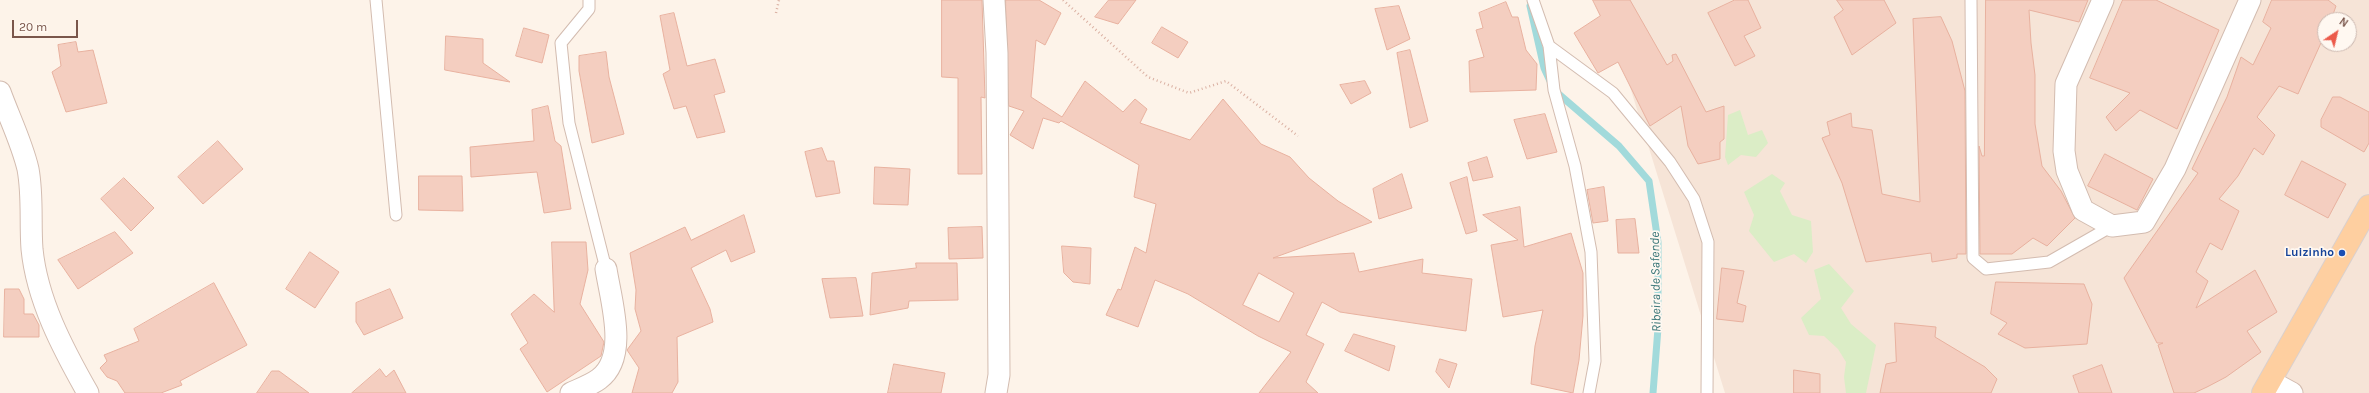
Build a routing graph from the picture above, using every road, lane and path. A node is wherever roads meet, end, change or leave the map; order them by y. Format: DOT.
graph roads {
  1 [pos="376,0"];
  2 [pos="589,0"];
  3 [pos="778,0"];
  4 [pos="994,0"];
  5 [pos="1064,0"];
  6 [pos="1533,0"];
  7 [pos="1971,0"];
  8 [pos="2103,0"];
  9 [pos="2250,0"];
  10 [pos="776,13"];
  11 [pos="1549,46"];
  12 [pos="0,92"];
  13 [pos="1298,136"];
  14 [pos="2369,206"];
  15 [pos="396,215"];
  16 [pos="2112,226"];
  17 [pos="606,269"];
  18 [pos="2267,387"];
  19 [pos="88,393"];
  20 [pos="571,393"];
  21 [pos="996,393"];
  22 [pos="1589,393"];
  23 [pos="1707,393"];
  24 [pos="2292,393"];
  1 -- 15 [label="lane"];
  2 -- 17 [label="lane"];
  3 -- 10 [label="path"];
  4 -- 21 [label="street"];
  5 -- 13 [label="path"];
  6 -- 11 [label="lane"];
  7 -- 16 [label="lane"];
  8 -- 16 [label="street"];
  9 -- 16 [label="street"];
  11 -- 22 [label="lane"];
  11 -- 23 [label="lane"];
  12 -- 19 [label="street"];
  14 -- 18 [label="main road"];
  17 -- 20 [label="street"];
  18 -- 24 [label="street"];
}
